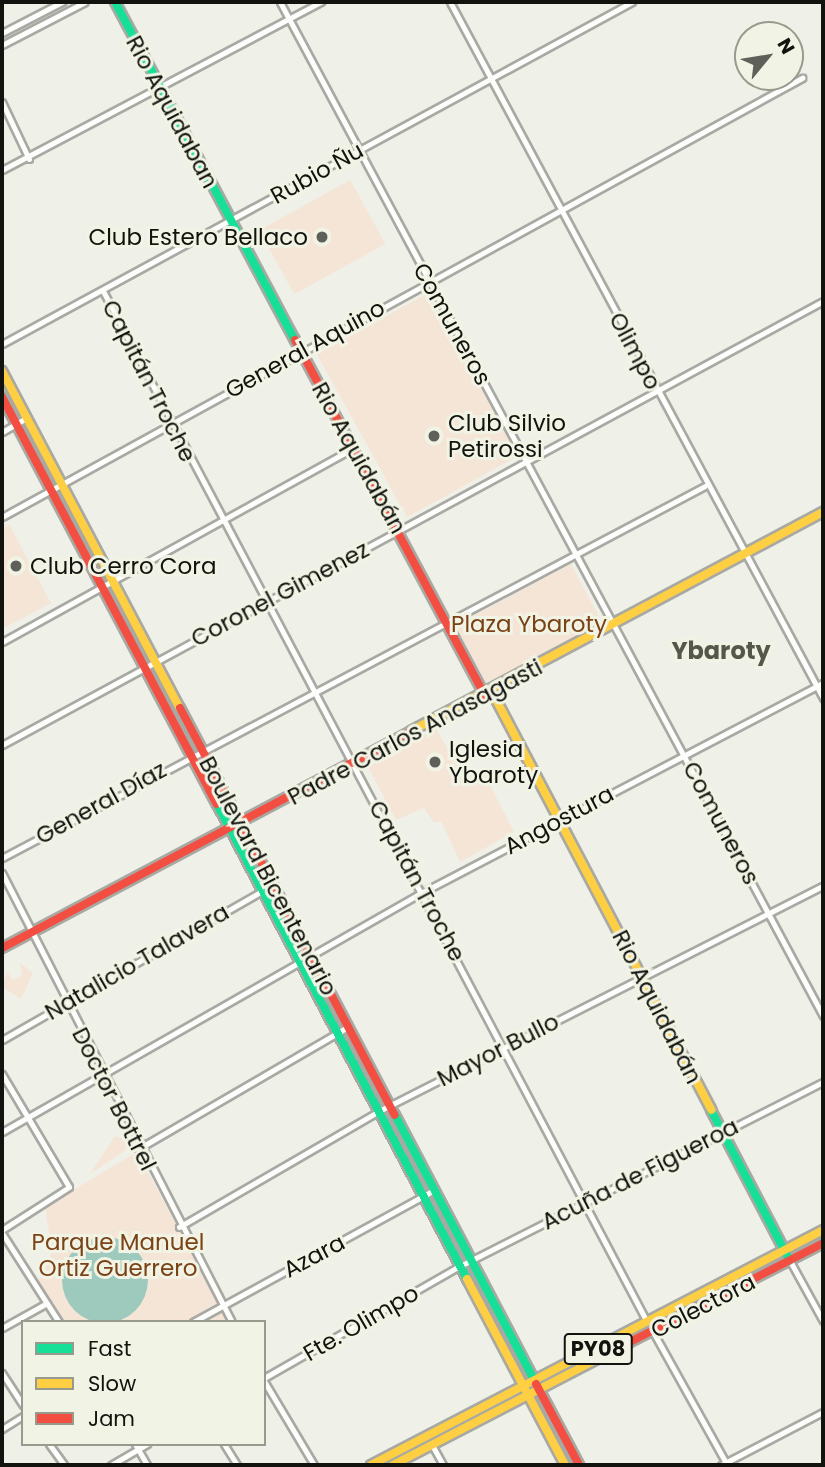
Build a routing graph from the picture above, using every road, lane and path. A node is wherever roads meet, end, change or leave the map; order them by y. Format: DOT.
graph roads {
  1 [pos="62,2"];
  2 [pos="85,2"];
  3 [pos="115,2"];
  4 [pos="279,2"];
  5 [pos="321,2"];
  6 [pos="450,2"];
  7 [pos="632,2"];
  8 [pos="289,19"];
  9 [pos="2,33"];
  10 [pos="2,45"];
  11 [pos="491,78"];
  12 [pos="160,89"];
  13 [pos="779,91"];
  14 [pos="2,102"];
  15 [pos="358,151"];
  16 [pos="29,159"];
  17 [pos="2,170"];
  18 [pos="562,211"];
  19 [pos="230,221"];
  20 [pos="428,282"];
  21 [pos="103,291"];
  22 [pos="823,301"];
  23 [pos="2,344"];
  24 [pos="300,351"];
  25 [pos="2,372"];
  26 [pos="658,394"];
  27 [pos="2,397"];
  28 [pos="26,418"];
  29 [pos="171,423"];
  30 [pos="16,424"];
  31 [pos="2,432"];
  32 [pos="354,448"];
  33 [pos="528,463"];
  34 [pos="61,483"];
  35 [pos="705,486"];
  36 [pos="49,487"];
  37 [pos="823,512"];
  38 [pos="2,517"];
  39 [pos="222,520"];
  40 [pos="399,531"];
  41 [pos="576,555"];
  42 [pos="744,555"];
  43 [pos="112,579"];
  44 [pos="101,586"];
  45 [pos="267,601"];
  46 [pos="447,623"];
  47 [pos="614,627"];
  48 [pos="2,642"];
  49 [pos="155,661"];
  50 [pos="143,666"];
  51 [pos="820,685"];
  52 [pos="317,691"];
  53 [pos="488,694"];
  54 [pos="823,698"];
  55 [pos="2,745"];
  56 [pos="202,751"];
  57 [pos="189,755"];
  58 [pos="684,755"];
  59 [pos="355,763"];
  60 [pos="560,819"];
  61 [pos="240,823"];
  62 [pos="227,828"];
  63 [pos="2,858"];
  64 [pos="2,873"];
  65 [pos="273,885"];
  66 [pos="823,886"];
  67 [pos="261,892"];
  68 [pos="423,892"];
  69 [pos="769,914"];
  70 [pos="31,933"];
  71 [pos="2,948"];
  72 [pos="310,955"];
  73 [pos="297,961"];
  74 [pos="641,978"];
  75 [pos="66,1003"];
  76 [pos="823,1016"];
  77 [pos="348,1027"];
  78 [pos="335,1034"];
  79 [pos="2,1040"];
  80 [pos="504,1046"];
  81 [pos="2,1074"];
  82 [pos="102,1074"];
  83 [pos="823,1082"];
  84 [pos="390,1106"];
  85 [pos="377,1112"];
  86 [pos="28,1117"];
  87 [pos="722,1131"];
  88 [pos="2,1132"];
  89 [pos="138,1149"];
  90 [pos="434,1189"];
  91 [pos="422,1198"];
  92 [pos="585,1201"];
  93 [pos="179,1227"];
  94 [pos="823,1230"];
  95 [pos="2,1231"];
  96 [pos="823,1243"];
  97 [pos="785,1252"];
  98 [pos="472,1261"];
  99 [pos="790,1261"];
  100 [pos="458,1267"];
  101 [pos="47,1303"];
  102 [pos="223,1305"];
  103 [pos="58,1320"];
  104 [pos="197,1320"];
  105 [pos="231,1320"];
  106 [pos="823,1321"];
  107 [pos="2,1328"];
  108 [pos="651,1328"];
  109 [pos="2,1373"];
  110 [pos="266,1378"];
  111 [pos="266,1382"];
  112 [pos="539,1384"];
  113 [pos="523,1387"];
  114 [pos="528,1395"];
  115 [pos="21,1402"];
  116 [pos="823,1412"];
  117 [pos="21,1417"];
  118 [pos="2,1429"];
  119 [pos="432,1445"];
  120 [pos="51,1446"];
  121 [pos="225,1446"];
  122 [pos="136,1447"];
  123 [pos="725,1464"];
  124 [pos="64,1465"];
  125 [pos="111,1465"];
  126 [pos="147,1465"];
  127 [pos="237,1465"];
  128 [pos="314,1465"];
  129 [pos="372,1465"];
  130 [pos="393,1465"];
  131 [pos="443,1465"];
  132 [pos="565,1465"];
  133 [pos="579,1465"];
  1 -- 9 [label="street"];
  2 -- 10 [label="street"];
  3 -- 12 [label="main road, Rio Aquidaban"];
  4 -- 8 [label="street, Comuneros"];
  5 -- 8 [label="street"];
  6 -- 11 [label="street, Olimpo"];
  7 -- 11 [label="street, Rubio Ñu"];
  8 -- 12 [label="street"];
  8 -- 15 [label="street, Comuneros"];
  11 -- 15 [label="street, Rubio Ñu"];
  11 -- 18 [label="street, Olimpo"];
  12 -- 16 [label="street"];
  12 -- 19 [label="main road, Rio Aquidaban"];
  13 -- 18 [label="street, General Aquino"];
  14 -- 16 [label="street"];
  15 -- 19 [label="street, Rubio Ñu"];
  15 -- 20 [label="street, Comuneros"];
  16 -- 17 [label="street"];
  18 -- 20 [label="street, General Aquino"];
  18 -- 26 [label="street, Olimpo"];
  19 -- 21 [label="street, Rubio Ñu"];
  19 -- 24 [label="main road, Rio Aquidabán"];
  20 -- 24 [label="street, General Aquino"];
  20 -- 33 [label="street, Comuneros"];
  21 -- 23 [label="street, Rubio Ñu"];
  21 -- 29 [label="street, Capitán Troche"];
  22 -- 26 [label="street, Coronel Gimenez"];
  24 -- 29 [label="street, General Aquino"];
  24 -- 32 [label="main road, Rio Aquidabán"];
  25 -- 28 [label="main road, Boulevard Bicentenario"];
  26 -- 33 [label="street, Coronel Gimenez"];
  26 -- 35 [label="street, Olimpo"];
  27 -- 30 [label="main road, Boulevard Bicentenario"];
  28 -- 30 [label="street"];
  28 -- 34 [label="main road, Boulevard Bicentenario"];
  29 -- 34 [label="street, General Aquino"];
  29 -- 39 [label="street, Capitán Troche"];
  30 -- 31 [label="street"];
  30 -- 36 [label="main road, Boulevard Bicentenario"];
  32 -- 39 [label="street"];
  32 -- 40 [label="main road, Rio Aquidabán"];
  33 -- 40 [label="street, Coronel Gimenez"];
  33 -- 41 [label="street, Comuneros"];
  34 -- 36 [label="street, General Aquino"];
  34 -- 43 [label="main road, Boulevard Bicentenario"];
  35 -- 41 [label="street, General Díaz"];
  35 -- 42 [label="street, Olimpo"];
  36 -- 38 [label="street, General Aquino"];
  36 -- 44 [label="main road, Boulevard Bicentenario"];
  37 -- 42 [label="main road, Padre Carlos Anasagasti"];
  39 -- 43 [label="street"];
  39 -- 45 [label="street, Capitán Troche"];
  40 -- 45 [label="street, Coronel Gimenez"];
  40 -- 46 [label="main road, Rio Aquidabán"];
  41 -- 46 [label="street, General Díaz"];
  41 -- 47 [label="street, Comuneros"];
  42 -- 47 [label="main road, Padre Carlos Anasagasti"];
  42 -- 51 [label="street, Olimpo"];
  43 -- 44 [label="street"];
  43 -- 49 [label="main road, Boulevard Bicentenario"];
  44 -- 48 [label="street"];
  44 -- 50 [label="main road, Boulevard Bicentenario"];
  45 -- 49 [label="street, Coronel Gimenez"];
  45 -- 52 [label="street, Capitán Troche"];
  46 -- 52 [label="street, General Díaz"];
  46 -- 53 [label="main road, Rio Aquidabán"];
  47 -- 53 [label="main road, Padre Carlos Anasagasti"];
  47 -- 58 [label="street, Comuneros"];
  49 -- 50 [label="street, Coronel Gimenez"];
  49 -- 56 [label="main road, Boulevard Bicentenario"];
  50 -- 55 [label="street, Coronel Gimenez"];
  50 -- 57 [label="main road, Boulevard Bicentenario"];
  51 -- 54 [label="street, Olimpo"];
  51 -- 58 [label="street, Angostura"];
  52 -- 56 [label="street, General Díaz"];
  52 -- 59 [label="street, Capitán Troche"];
  53 -- 59 [label="main road, Padre Carlos Anasagasti"];
  53 -- 60 [label="main road, Rio Aquidabán"];
  56 -- 57 [label="street, General Díaz"];
  56 -- 61 [label="main road, Boulevard Bicentenario"];
  57 -- 62 [label="main road, Boulevard Bicentenario"];
  57 -- 63 [label="street, General Díaz"];
  58 -- 60 [label="street, Angostura"];
  58 -- 69 [label="street, Comuneros"];
  59 -- 61 [label="main road, Padre Carlos Anasagasti"];
  59 -- 68 [label="street, Capitán Troche"];
  60 -- 68 [label="street, Angostura"];
  60 -- 74 [label="main road, Rio Aquidabán"];
  61 -- 62 [label="main road, Padre Carlos Anasagasti"];
  61 -- 65 [label="main road, Boulevard Bicentenario"];
  62 -- 67 [label="main road, Boulevard Bicentenario"];
  62 -- 70 [label="main road, Padre Carlos Anasagasti"];
  64 -- 70 [label="street, Doctor Bottrel"];
  65 -- 67 [label="street, Natalicio Talavera"];
  65 -- 72 [label="main road, Boulevard Bicentenario"];
  66 -- 69 [label="street, Mayor Bullo"];
  67 -- 73 [label="main road, Boulevard Bicentenario"];
  67 -- 75 [label="street, Natalicio Talavera"];
  68 -- 72 [label="street, Angostura"];
  68 -- 80 [label="street, Capitán Troche"];
  69 -- 74 [label="street, Mayor Bullo"];
  69 -- 76 [label="street, Comuneros"];
  70 -- 71 [label="main road, Padre Carlos Anasagasti"];
  70 -- 75 [label="street, Doctor Bottrel"];
  72 -- 73 [label="street, Angostura"];
  72 -- 77 [label="main road, Boulevard Bicentenario"];
  73 -- 78 [label="main road, Boulevard Bicentenario"];
  73 -- 82 [label="street, Angostura"];
  74 -- 80 [label="street, Mayor Bullo"];
  74 -- 87 [label="main road, Rio Aquidabán"];
  75 -- 79 [label="street, Natalicio Talavera"];
  75 -- 82 [label="street, Doctor Bottrel"];
  77 -- 78 [label="street"];
  77 -- 84 [label="main road, Boulevard Bicentenario"];
  78 -- 85 [label="main road, Boulevard Bicentenario"];
  78 -- 89 [label="street"];
  80 -- 84 [label="street, Mayor Bullo"];
  80 -- 92 [label="street, Capitán Troche"];
  81 -- 86 [label="street"];
  82 -- 86 [label="street, Angostura"];
  82 -- 89 [label="street, Doctor Bottrel"];
  83 -- 87 [label="street, Acuña de Figueroa"];
  84 -- 85 [label="street, Mayor Bullo"];
  84 -- 90 [label="main road, Boulevard Bicentenario"];
  85 -- 91 [label="main road, Boulevard Bicentenario"];
  85 -- 93 [label="street, Mayor Bullo"];
  86 -- 88 [label="street, Angostura"];
  86 -- 95 [label="street"];
  87 -- 92 [label="street, Acuña de Figueroa"];
  87 -- 97 [label="main road, Rio Aquidabán"];
  89 -- 93 [label="street, Doctor Bottrel"];
  90 -- 91 [label="street, Azara"];
  90 -- 98 [label="main road, Boulevard Bicentenario"];
  91 -- 100 [label="main road, Boulevard Bicentenario"];
  91 -- 102 [label="street, Azara"];
  92 -- 98 [label="street, Acuña de Figueroa"];
  92 -- 108 [label="street, Capitán Troche"];
  93 -- 102 [label="street, Doctor Bottrel"];
  94 -- 97 [label="main road, PY08"];
  95 -- 101 [label="street"];
  96 -- 99 [label="main road, Colectora"];
  97 -- 99 [label="main road, Rio Aquidabán"];
  97 -- 108 [label="main road, PY08"];
  98 -- 100 [label="street, Acuña de Figueroa"];
  98 -- 112 [label="main road, Boulevard Bicentenario"];
  99 -- 106 [label="street, Rio Aquidabán"];
  99 -- 108 [label="main road, Colectora"];
  100 -- 110 [label="street, Fte. Olimpo"];
  100 -- 113 [label="main road, Boulevard Bicentenario"];
  101 -- 103 [label="street"];
  101 -- 107 [label="street"];
  102 -- 104 [label="street, Azara"];
  102 -- 105 [label="street, Doctor Bottrel"];
  108 -- 112 [label="main road, PY08"];
  108 -- 123 [label="street, Capitán Troche"];
  109 -- 115 [label="street"];
  111 -- 128 [label="street"];
  112 -- 113 [label="main road, PY08"];
  112 -- 114 [label="main road"];
  112 -- 133 [label="main road, Boulevard Bicentenario"];
  113 -- 114 [label="main road, Boulevard Bicentenario"];
  113 -- 129 [label="main road, PY08"];
  114 -- 119 [label="main road"];
  114 -- 132 [label="main road, Boulevard Bicentenario"];
  116 -- 123 [label="street"];
  117 -- 118 [label="street"];
  119 -- 130 [label="main road"];
  119 -- 131 [label="street"];
  120 -- 124 [label="street"];
  121 -- 127 [label="street"];
  122 -- 125 [label="street"];
  122 -- 126 [label="street"];
}
